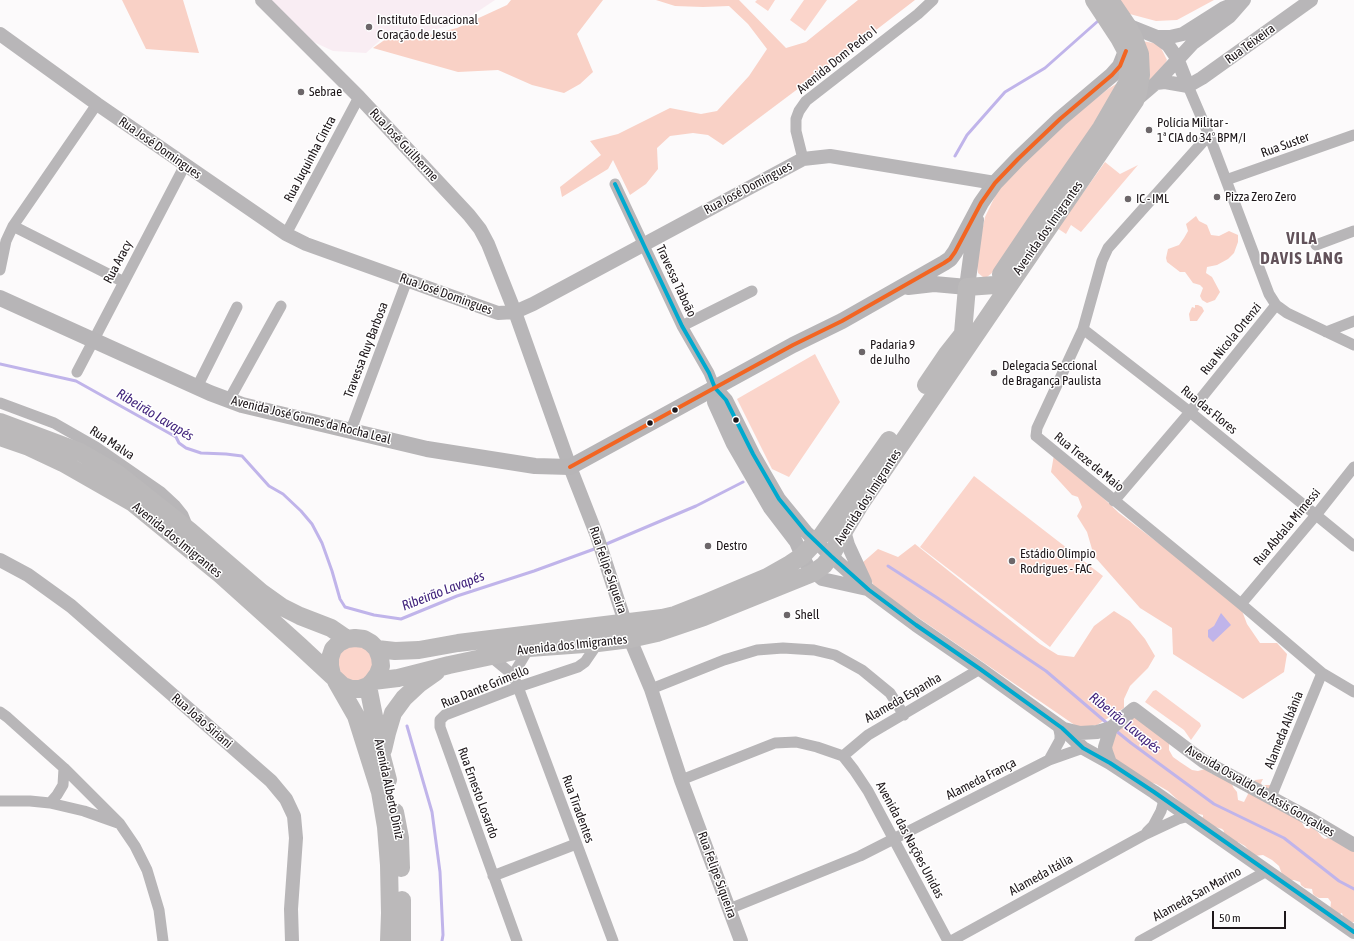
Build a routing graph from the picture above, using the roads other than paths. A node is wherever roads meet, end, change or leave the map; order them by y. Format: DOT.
graph roads {
  1 [pos="262,0"];
  2 [pos="933,0"];
  3 [pos="1094,0"];
  4 [pos="1110,0"];
  5 [pos="1311,0"];
  6 [pos="1243,1"];
  7 [pos="1127,25"];
  8 [pos="0,34"];
  9 [pos="1158,37"];
  10 [pos="1133,52"];
  11 [pos="1177,58"];
  12 [pos="1156,82"];
  13 [pos="1188,86"];
  14 [pos="359,97"];
  15 [pos="1135,101"];
  16 [pos="97,104"];
  17 [pos="1209,135"];
  18 [pos="1354,135"];
  19 [pos="803,159"];
  20 [pos="184,165"];
  21 [pos="1226,180"];
  22 [pos="995,183"];
  23 [pos="615,184"];
  24 [pos="981,203"];
  25 [pos="13,226"];
  26 [pos="1354,231"];
  27 [pos="286,234"];
  28 [pos="643,244"];
  29 [pos="1316,245"];
  30 [pos="0,270"];
  31 [pos="407,280"];
  32 [pos="124,282"];
  33 [pos="1002,285"];
  34 [pos="967,287"];
  35 [pos="901,288"];
  36 [pos="752,292"];
  37 [pos="0,298"];
  38 [pos="1276,305"];
  39 [pos="281,306"];
  40 [pos="237,307"];
  41 [pos="515,312"];
  42 [pos="1354,321"];
  43 [pos="682,326"];
  44 [pos="1083,329"];
  45 [pos="1326,332"];
  46 [pos="963,334"];
  47 [pos="94,340"];
  48 [pos="1354,345"];
  49 [pos="77,372"];
  50 [pos="197,387"];
  51 [pos="715,388"];
  52 [pos="229,400"];
  53 [pos="0,404"];
  54 [pos="1190,412"];
  55 [pos="0,422"];
  56 [pos="351,430"];
  57 [pos="0,437"];
  58 [pos="570,467"];
  59 [pos="1354,467"];
  60 [pos="1114,501"];
  61 [pos="1316,515"];
  62 [pos="190,531"];
  63 [pos="844,531"];
  64 [pos="817,542"];
  65 [pos="1354,546"];
  66 [pos="802,556"];
  67 [pos="831,556"];
  68 [pos="0,560"];
  69 [pos="813,572"];
  70 [pos="869,590"];
  71 [pos="1241,604"];
  72 [pos="331,628"];
  73 [pos="628,630"];
  74 [pos="347,639"];
  75 [pos="598,642"];
  76 [pos="456,644"];
  77 [pos="528,648"];
  78 [pos="377,649"];
  79 [pos="490,656"];
  80 [pos="449,665"];
  81 [pos="980,669"];
  82 [pos="1322,673"];
  83 [pos="513,675"];
  84 [pos="334,678"];
  85 [pos="371,684"];
  86 [pos="518,687"];
  87 [pos="651,689"];
  88 [pos="1354,692"];
  89 [pos="0,712"];
  90 [pos="904,715"];
  91 [pos="440,720"];
  92 [pos="1060,727"];
  93 [pos="1111,728"];
  94 [pos="1083,748"];
  95 [pos="843,756"];
  96 [pos="382,757"];
  97 [pos="1049,760"];
  98 [pos="1110,763"];
  99 [pos="64,768"];
  100 [pos="681,780"];
  101 [pos="1162,797"];
  102 [pos="1271,797"];
  103 [pos="0,801"];
  104 [pos="50,803"];
  105 [pos="1189,816"];
  106 [pos="120,824"];
  107 [pos="1146,834"];
  108 [pos="894,838"];
  109 [pos="576,844"];
  110 [pos="1354,845"];
  111 [pos="1267,871"];
  112 [pos="493,876"];
  113 [pos="729,909"];
  114 [pos="1354,932"];
  115 [pos="163,941"];
  116 [pos="292,941"];
  117 [pos="389,941"];
  118 [pos="402,941"];
  119 [pos="517,941"];
  120 [pos="613,941"];
  121 [pos="741,941"];
  122 [pos="949,941"];
  123 [pos="1140,941"];
  1 -- 14 [label="street, Rua José Guilherme"];
  2 -- 19 [label="street, Avenida Dom Pedro I"];
  3 -- 10 [label="main road"];
  4 -- 7 [label="main road"];
  5 -- 13 [label="street, Rua Teixeira"];
  6 -- 9 [label="street"];
  6 -- 11 [label="street"];
  7 -- 9 [label="street"];
  7 -- 10 [label="main road"];
  8 -- 16 [label="street, Rua José Domingues"];
  9 -- 11 [label="street"];
  10 -- 15 [label="main road, Avenida dos Imigrantes"];
  10 -- 22 [label="main road"];
  10 -- 33 [label="main road, Avenida dos Imigrantes"];
  11 -- 12 [label="street"];
  11 -- 13 [label="street"];
  12 -- 13 [label="street"];
  12 -- 15 [label="street"];
  13 -- 17 [label="street"];
  14 -- 27 [label="street, Rua Juquinha Cintra"];
  14 -- 41 [label="street, Rua José Guilherme"];
  15 -- 33 [label="main road, Avenida dos Imigrantes"];
  16 -- 20 [label="street, Rua José Domingues"];
  16 -- 25 [label="street"];
  17 -- 21 [label="street"];
  17 -- 44 [label="street, Rua Treze de Maio"];
  18 -- 21 [label="street, Rua Suster"];
  19 -- 22 [label="street, Rua José Domingues"];
  19 -- 28 [label="street, Rua José Domingues"];
  20 -- 27 [label="street, Rua José Domingues"];
  20 -- 32 [label="street, Rua Aracy"];
  21 -- 38 [label="street"];
  22 -- 24 [label="main road"];
  23 -- 28 [label="street, Travessa Taboão"];
  24 -- 34 [label="main road"];
  24 -- 35 [label="main road"];
  25 -- 30 [label="street"];
  25 -- 32 [label="street"];
  26 -- 29 [label="street"];
  27 -- 31 [label="street, Rua José Domingues"];
  28 -- 41 [label="street, Rua José Domingues"];
  28 -- 43 [label="street, Travessa Taboão"];
  31 -- 41 [label="street, Rua José Domingues"];
  31 -- 56 [label="street, Travessa Ruy Barbosa"];
  32 -- 47 [label="street, Rua Aracy"];
  33 -- 34 [label="main road"];
  33 -- 46 [label="main road, Avenida dos Imigrantes"];
  33 -- 63 [label="main road, Avenida dos Imigrantes"];
  34 -- 35 [label="main road"];
  34 -- 46 [label="main road"];
  35 -- 51 [label="main road"];
  36 -- 43 [label="street"];
  37 -- 47 [label="main road, Avenida José Gomes da Rocha Leal"];
  38 -- 45 [label="street"];
  38 -- 54 [label="street, Rua Nicola Ortenzi"];
  39 -- 52 [label="street"];
  40 -- 50 [label="street"];
  41 -- 58 [label="street, Rua Felipe Siqueira"];
  42 -- 45 [label="street"];
  43 -- 51 [label="street, Travessa Taboão"];
  44 -- 54 [label="street, Rua das Flores"];
  44 -- 60 [label="street, Rua Treze de Maio"];
  45 -- 48 [label="street"];
  46 -- 64 [label="main road, Avenida dos Imigrantes"];
  47 -- 49 [label="street, Rua Aracy"];
  47 -- 50 [label="main road, Avenida José Gomes da Rocha Leal"];
  50 -- 52 [label="main road, Avenida José Gomes da Rocha Leal"];
  51 -- 58 [label="main road"];
  51 -- 64 [label="street"];
  51 -- 66 [label="street"];
  52 -- 56 [label="main road, Avenida José Gomes da Rocha Leal"];
  53 -- 62 [label="street, Rua Malva"];
  54 -- 60 [label="street, Rua Nicola Ortenzi"];
  54 -- 61 [label="street, Rua das Flores"];
  55 -- 62 [label="main road, Avenida dos Imigrantes"];
  56 -- 58 [label="main road, Avenida José Gomes da Rocha Leal"];
  57 -- 84 [label="main road, Avenida dos Imigrantes"];
  58 -- 73 [label="street, Rua Felipe Siqueira"];
  59 -- 61 [label="street, Rua Abdala Mimessi"];
  60 -- 71 [label="street, Rua Treze de Maio"];
  61 -- 65 [label="street, Rua das Flores"];
  61 -- 71 [label="street, Rua Abdala Mimessi"];
  62 -- 72 [label="main road, Avenida dos Imigrantes"];
  63 -- 67 [label="main road, Avenida dos Imigrantes"];
  63 -- 70 [label="street"];
  64 -- 66 [label="main road, Avenida dos Imigrantes"];
  64 -- 67 [label="street"];
  66 -- 69 [label="street"];
  66 -- 73 [label="main road, Avenida dos Imigrantes"];
  67 -- 69 [label="main road, Avenida dos Imigrantes"];
  67 -- 70 [label="street"];
  68 -- 116 [label="street, Rua João Siriani"];
  69 -- 70 [label="street"];
  69 -- 73 [label="main road, Avenida dos Imigrantes"];
  70 -- 81 [label="street"];
  71 -- 82 [label="street, Rua Treze de Maio"];
  72 -- 74 [label="main road"];
  72 -- 76 [label="main road"];
  73 -- 75 [label="main road, Avenida dos Imigrantes"];
  73 -- 76 [label="main road, Avenida dos Imigrantes"];
  73 -- 87 [label="street, Rua Felipe Siqueira"];
  74 -- 78 [label="main road"];
  74 -- 84 [label="main road"];
  75 -- 77 [label="main road, Avenida dos Imigrantes"];
  75 -- 86 [label="street, Rua Dante Grimello"];
  76 -- 78 [label="main road"];
  77 -- 79 [label="main road, Avenida dos Imigrantes"];
  77 -- 83 [label="street"];
  78 -- 85 [label="main road"];
  79 -- 80 [label="main road, Avenida dos Imigrantes"];
  79 -- 83 [label="street"];
  80 -- 85 [label="main road, Avenida dos Imigrantes"];
  80 -- 96 [label="main road"];
  81 -- 90 [label="street, Alameda Espanha"];
  81 -- 92 [label="street"];
  82 -- 88 [label="street, Rua Treze de Maio"];
  82 -- 102 [label="street, Alameda Albânia"];
  83 -- 86 [label="street, Rua Tiradentes"];
  84 -- 85 [label="main road, Avenida dos Imigrantes"];
  84 -- 117 [label="main road, Avenida Alberto Diniz"];
  85 -- 96 [label="main road, Avenida Alberto Diniz"];
  86 -- 91 [label="street, Rua Dante Grimello"];
  86 -- 109 [label="street, Rua Tiradentes"];
  87 -- 90 [label="street"];
  87 -- 100 [label="street, Rua Felipe Siqueira"];
  89 -- 99 [label="street"];
  90 -- 95 [label="street, Alameda Espanha"];
  91 -- 112 [label="street, Rua Ernesto Losardo"];
  92 -- 93 [label="street"];
  92 -- 94 [label="street"];
  92 -- 97 [label="street"];
  93 -- 98 [label="street"];
  93 -- 102 [label="street, Avenida Osvaldo de Assis Gonçalves"];
  94 -- 97 [label="street, Alameda França"];
  94 -- 98 [label="street"];
  95 -- 100 [label="street"];
  95 -- 108 [label="street, Avenida das Nações Unidas"];
  96 -- 118 [label="main road, Avenida Alberto Diniz"];
  97 -- 108 [label="street, Alameda França"];
  98 -- 101 [label="street"];
  99 -- 104 [label="street"];
  99 -- 106 [label="street"];
  100 -- 113 [label="street, Rua Felipe Siqueira"];
  101 -- 105 [label="street"];
  101 -- 107 [label="street, Alameda Itália"];
  102 -- 110 [label="street, Avenida Osvaldo de Assis Gonçalves"];
  103 -- 104 [label="street"];
  104 -- 106 [label="street"];
  105 -- 107 [label="street, Alameda Itália"];
  105 -- 111 [label="street"];
  106 -- 115 [label="street"];
  107 -- 122 [label="street, Alameda Itália"];
  108 -- 113 [label="street, Alameda França"];
  108 -- 122 [label="street, Avenida das Nações Unidas"];
  109 -- 112 [label="street"];
  109 -- 120 [label="street, Rua Tiradentes"];
  111 -- 114 [label="street"];
  111 -- 123 [label="street, Alameda San Marino"];
  112 -- 119 [label="street, Rua Ernesto Losardo"];
  113 -- 121 [label="street, Rua Felipe Siqueira"];
}
